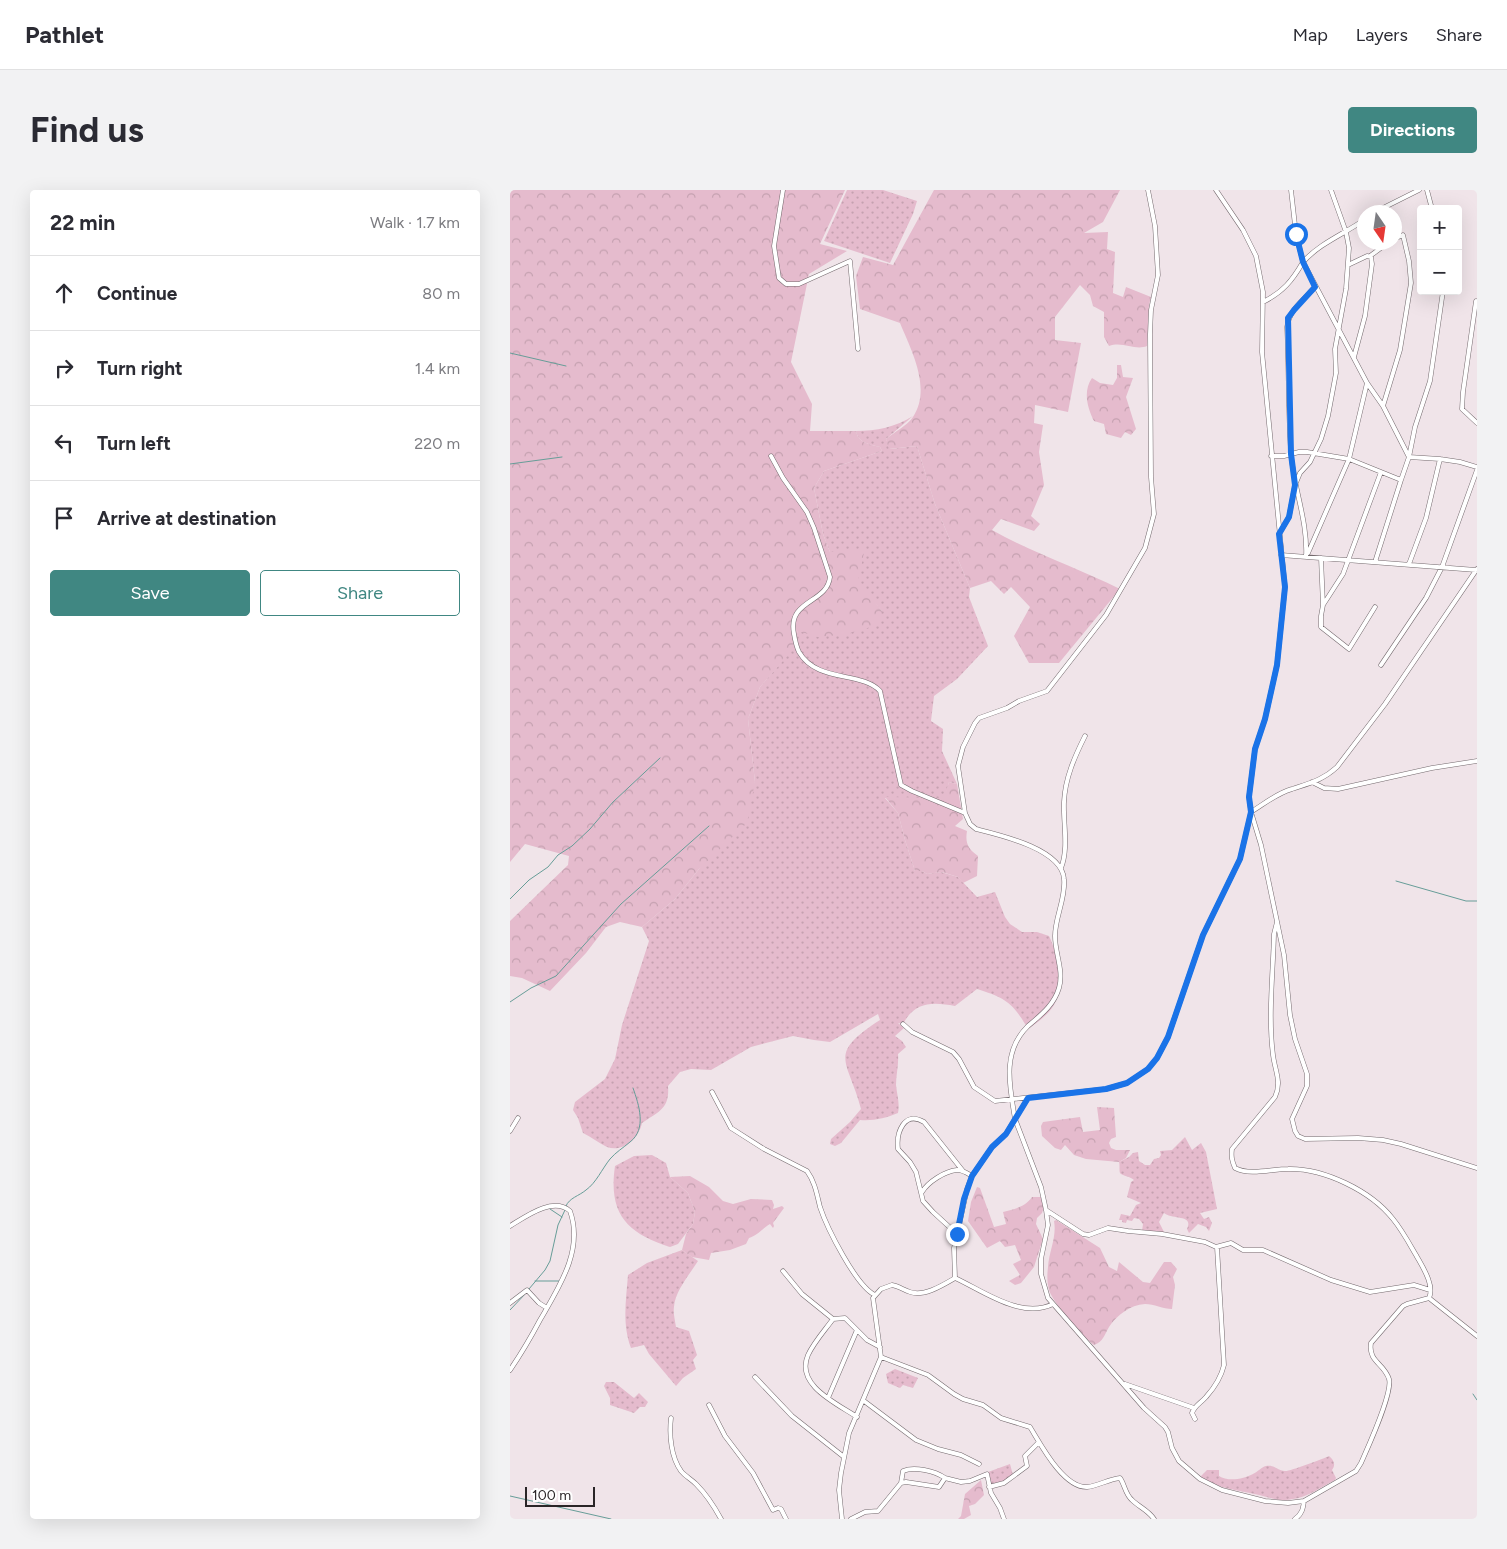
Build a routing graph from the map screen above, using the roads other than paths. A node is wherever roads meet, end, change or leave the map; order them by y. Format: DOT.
graph roads {
  1 [pos="783,190"];
  2 [pos="1148,190"];
  3 [pos="1216,190"];
  4 [pos="1291,190"];
  5 [pos="1331,190"];
  6 [pos="1418,190"];
  7 [pos="1427,190"];
  8 [pos="1389,205"];
  9 [pos="1431,205"];
  10 [pos="1357,225"];
  11 [pos="1346,232"];
  12 [pos="1402,236"];
  13 [pos="1378,250"];
  14 [pos="1370,256"];
  15 [pos="1303,262"];
  16 [pos="1348,265"];
  17 [pos="1315,287"];
  18 [pos="1442,295"];
  19 [pos="1476,301"];
  20 [pos="1263,302"];
  21 [pos="1340,330"];
  22 [pos="858,349"];
  23 [pos="1354,358"];
  24 [pos="1367,383"];
  25 [pos="1383,406"];
  26 [pos="1477,423"];
  27 [pos="1314,453"];
  28 [pos="1291,454"];
  29 [pos="771,456"];
  30 [pos="1272,456"];
  31 [pos="1409,457"];
  32 [pos="1349,459"];
  33 [pos="1440,459"];
  34 [pos="1477,469"];
  35 [pos="1381,472"];
  36 [pos="1400,480"];
  37 [pos="1295,485"];
  38 [pos="1279,534"];
  39 [pos="1281,555"];
  40 [pos="1306,556"];
  41 [pos="1321,558"];
  42 [pos="1347,560"];
  43 [pos="1375,562"];
  44 [pos="1408,564"];
  45 [pos="1442,567"];
  46 [pos="1477,569"];
  47 [pos="1323,605"];
  48 [pos="1375,607"];
  49 [pos="1381,665"];
  50 [pos="1085,736"];
  51 [pos="1477,761"];
  52 [pos="1312,782"];
  53 [pos="1251,812"];
  54 [pos="965,813"];
  55 [pos="1061,868"];
  56 [pos="1277,922"];
  57 [pos="904,1024"];
  58 [pos="712,1092"];
  59 [pos="1028,1098"];
  60 [pos="1012,1100"];
  61 [pos="518,1118"];
  62 [pos="1015,1120"];
  63 [pos="510,1131"];
  64 [pos="1477,1168"];
  65 [pos="963,1171"];
  66 [pos="972,1176"];
  67 [pos="922,1192"];
  68 [pos="1046,1210"];
  69 [pos="510,1226"];
  70 [pos="957,1234"];
  71 [pos="1217,1246"];
  72 [pos="784,1271"];
  73 [pos="955,1278"];
  74 [pos="1430,1290"];
  75 [pos="874,1295"];
  76 [pos="1429,1298"];
  77 [pos="510,1303"];
  78 [pos="1053,1304"];
  79 [pos="547,1308"];
  80 [pos="833,1319"];
  81 [pos="857,1330"];
  82 [pos="1477,1336"];
  83 [pos="880,1347"];
  84 [pos="881,1357"];
  85 [pos="510,1370"];
  86 [pos="755,1378"];
  87 [pos="1123,1383"];
  88 [pos="828,1398"];
  89 [pos="864,1401"];
  90 [pos="709,1405"];
  91 [pos="1194,1408"];
  92 [pos="857,1417"];
  93 [pos="671,1418"];
  94 [pos="1195,1419"];
  95 [pos="1038,1443"];
  96 [pos="844,1457"];
  97 [pos="979,1464"];
  98 [pos="945,1478"];
  99 [pos="901,1484"];
  100 [pos="989,1487"];
  101 [pos="1304,1501"];
  102 [pos="721,1519"];
  103 [pos="786,1519"];
  104 [pos="842,1519"];
  105 [pos="851,1519"];
  106 [pos="1004,1519"];
  107 [pos="1154,1519"];
  108 [pos="1295,1519"];
  1 -- 22 [label="street"];
  2 -- 54 [label="street"];
  3 -- 20 [label="street"];
  4 -- 15 [label="street"];
  5 -- 11 [label="street"];
  6 -- 8 [label="street"];
  7 -- 9 [label="street"];
  10 -- 11 [label="street"];
  11 -- 15 [label="street"];
  11 -- 16 [label="street"];
  12 -- 25 [label="street"];
  13 -- 14 [label="street"];
  14 -- 16 [label="street"];
  14 -- 23 [label="street"];
  15 -- 17 [label="street"];
  15 -- 20 [label="street"];
  16 -- 21 [label="street"];
  17 -- 21 [label="street"];
  17 -- 28 [label="street"];
  18 -- 31 [label="street"];
  19 -- 26 [label="street"];
  20 -- 30 [label="street"];
  21 -- 23 [label="street"];
  21 -- 27 [label="street"];
  23 -- 24 [label="street"];
  24 -- 25 [label="street"];
  24 -- 32 [label="street"];
  25 -- 31 [label="street"];
  27 -- 28 [label="street"];
  27 -- 32 [label="street"];
  27 -- 37 [label="street"];
  28 -- 30 [label="street"];
  28 -- 37 [label="street"];
  29 -- 54 [label="street"];
  30 -- 38 [label="street"];
  31 -- 33 [label="street"];
  31 -- 36 [label="street"];
  32 -- 35 [label="street"];
  32 -- 40 [label="street"];
  33 -- 34 [label="street"];
  33 -- 44 [label="street"];
  34 -- 45 [label="street"];
  35 -- 36 [label="street"];
  35 -- 42 [label="street"];
  36 -- 43 [label="street"];
  37 -- 38 [label="street"];
  37 -- 40 [label="street"];
  38 -- 39 [label="street"];
  39 -- 40 [label="street"];
  39 -- 53 [label="street"];
  40 -- 41 [label="street"];
  41 -- 42 [label="street"];
  41 -- 47 [label="street"];
  42 -- 43 [label="street"];
  42 -- 47 [label="street"];
  43 -- 44 [label="street"];
  44 -- 45 [label="street"];
  45 -- 46 [label="street"];
  45 -- 49 [label="street"];
  46 -- 52 [label="street"];
  47 -- 48 [label="street"];
  50 -- 55 [label="street"];
  51 -- 52 [label="street"];
  52 -- 53 [label="street"];
  53 -- 56 [label="street"];
  53 -- 59 [label="street"];
  54 -- 55 [label="street"];
  55 -- 60 [label="street"];
  56 -- 64 [label="street"];
  56 -- 74 [label="street"];
  57 -- 60 [label="street"];
  58 -- 75 [label="street"];
  59 -- 60 [label="street"];
  59 -- 62 [label="street"];
  60 -- 62 [label="street"];
  61 -- 63 [label="street"];
  62 -- 66 [label="street"];
  62 -- 68 [label="street"];
  65 -- 66 [label="street"];
  65 -- 67 [label="street"];
  65 -- 67 [label="street"];
  66 -- 70 [label="street"];
  67 -- 70 [label="street"];
  68 -- 71 [label="street"];
  68 -- 78 [label="street"];
  69 -- 79 [label="street"];
  70 -- 73 [label="street"];
  71 -- 74 [label="street"];
  71 -- 91 [label="street"];
  72 -- 80 [label="street"];
  73 -- 75 [label="street"];
  73 -- 78 [label="street"];
  74 -- 76 [label="street"];
  75 -- 83 [label="street"];
  76 -- 82 [label="street"];
  76 -- 101 [label="street"];
  77 -- 79 [label="street"];
  78 -- 87 [label="street"];
  79 -- 85 [label="street"];
  80 -- 81 [label="street"];
  80 -- 88 [label="street"];
  81 -- 83 [label="street"];
  81 -- 88 [label="street"];
  83 -- 84 [label="street"];
  84 -- 89 [label="street"];
  84 -- 95 [label="street"];
  86 -- 96 [label="street"];
  87 -- 91 [label="street"];
  87 -- 101 [label="street"];
  88 -- 92 [label="street"];
  89 -- 92 [label="street"];
  89 -- 97 [label="street"];
  90 -- 103 [label="street"];
  91 -- 94 [label="street"];
  92 -- 96 [label="street"];
  93 -- 102 [label="street"];
  95 -- 100 [label="street"];
  95 -- 107 [label="street"];
  96 -- 104 [label="street"];
  98 -- 99 [label="street"];
  98 -- 99 [label="street"];
  98 -- 100 [label="street"];
  99 -- 105 [label="street"];
  100 -- 106 [label="street"];
  101 -- 108 [label="street"];
}
